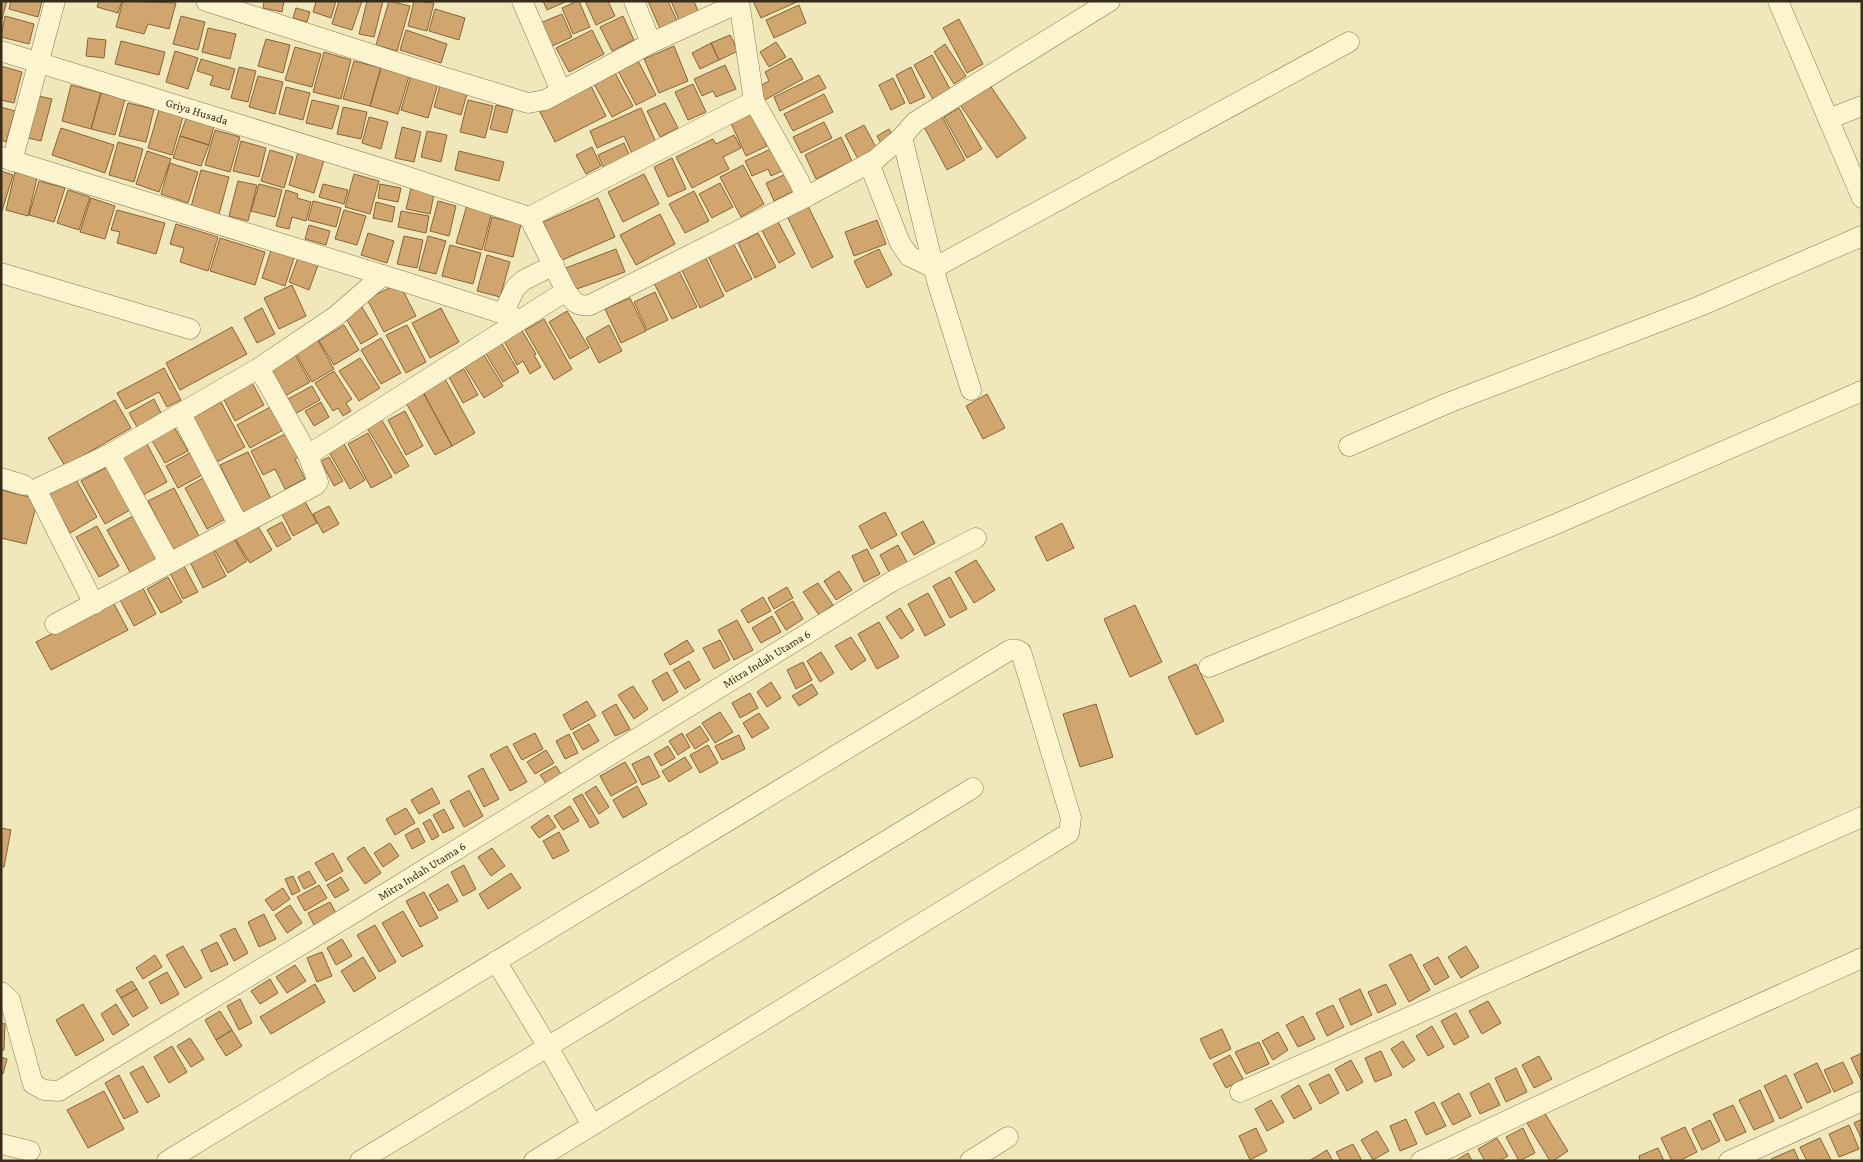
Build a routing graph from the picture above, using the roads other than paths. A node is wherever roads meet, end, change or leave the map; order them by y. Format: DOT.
graph roads {
  1 [pos="55,1"];
  2 [pos="206,1"];
  3 [pos="522,1"];
  4 [pos="634,1"];
  5 [pos="1110,1"];
  6 [pos="1778,1"];
  7 [pos="739,2"];
  8 [pos="1349,42"];
  9 [pos="651,43"];
  10 [pos="1,51"];
  11 [pos="38,62"];
  12 [pos="561,91"];
  13 [pos="754,101"];
  14 [pos="1862,106"];
  15 [pos="1828,119"];
  16 [pos="902,137"];
  17 [pos="7,159"];
  18 [pos="869,163"];
  19 [pos="806,198"];
  20 [pos="1862,198"];
  21 [pos="529,217"];
  22 [pos="1862,236"];
  23 [pos="554,265"];
  24 [pos="931,267"];
  25 [pos="1,273"];
  26 [pos="383,275"];
  27 [pos="566,291"];
  28 [pos="511,317"];
  29 [pos="190,329"];
  30 [pos="259,368"];
  31 [pos="971,390"];
  32 [pos="1862,391"];
  33 [pos="181,414"];
  34 [pos="1349,446"];
  35 [pos="110,454"];
  36 [pos="308,455"];
  37 [pos="1,478"];
  38 [pos="24,485"];
  39 [pos="239,526"];
  40 [pos="976,538"];
  41 [pos="169,562"];
  42 [pos="94,604"];
  43 [pos="55,624"];
  44 [pos="1209,667"];
  45 [pos="973,788"];
  46 [pos="1862,817"];
  47 [pos="1862,958"];
  48 [pos="496,961"];
  49 [pos="1,992"];
  50 [pos="548,1047"];
  51 [pos="1240,1092"];
  52 [pos="1862,1100"];
  53 [pos="592,1126"];
  54 [pos="1008,1137"];
  55 [pos="1,1144"];
  56 [pos="30,1151"];
  57 [pos="167,1161"];
  58 [pos="360,1161"];
  59 [pos="534,1161"];
  60 [pos="970,1161"];
  61 [pos="1421,1161"];
  62 [pos="1728,1161"];
  1 -- 11 [label="street"];
  2 -- 12 [label="street"];
  3 -- 12 [label="street"];
  4 -- 9 [label="street"];
  5 -- 16 [label="street"];
  6 -- 15 [label="street"];
  7 -- 9 [label="street"];
  7 -- 13 [label="street"];
  8 -- 24 [label="street"];
  9 -- 12 [label="street"];
  10 -- 11 [label="street, Griya Husada"];
  11 -- 17 [label="street"];
  11 -- 21 [label="street, Griya Husada"];
  13 -- 19 [label="street"];
  13 -- 21 [label="street"];
  14 -- 15 [label="street"];
  15 -- 20 [label="street"];
  16 -- 18 [label="street"];
  16 -- 24 [label="street"];
  17 -- 26 [label="street"];
  18 -- 19 [label="street"];
  18 -- 24 [label="street"];
  19 -- 27 [label="street"];
  21 -- 23 [label="street"];
  22 -- 34 [label="street"];
  23 -- 27 [label="street"];
  23 -- 28 [label="street"];
  24 -- 31 [label="street"];
  25 -- 29 [label="street"];
  26 -- 28 [label="street"];
  26 -- 30 [label="street"];
  27 -- 28 [label="street"];
  28 -- 36 [label="street"];
  30 -- 33 [label="street"];
  30 -- 36 [label="street"];
  32 -- 44 [label="street"];
  33 -- 35 [label="street"];
  33 -- 39 [label="street"];
  35 -- 41 [label="street"];
  35 -- 42 [label="street"];
  36 -- 39 [label="street"];
  37 -- 38 [label="street"];
  39 -- 41 [label="street"];
  40 -- 49 [label="street, Mitra Indah Utama 6"];
  41 -- 42 [label="street"];
  42 -- 43 [label="street"];
  45 -- 50 [label="street"];
  46 -- 51 [label="street"];
  47 -- 61 [label="street"];
  48 -- 50 [label="street"];
  48 -- 53 [label="street"];
  48 -- 57 [label="street"];
  50 -- 53 [label="street"];
  50 -- 58 [label="street"];
  52 -- 62 [label="street"];
  53 -- 59 [label="street"];
  54 -- 60 [label="street"];
  55 -- 56 [label="street"];
}
